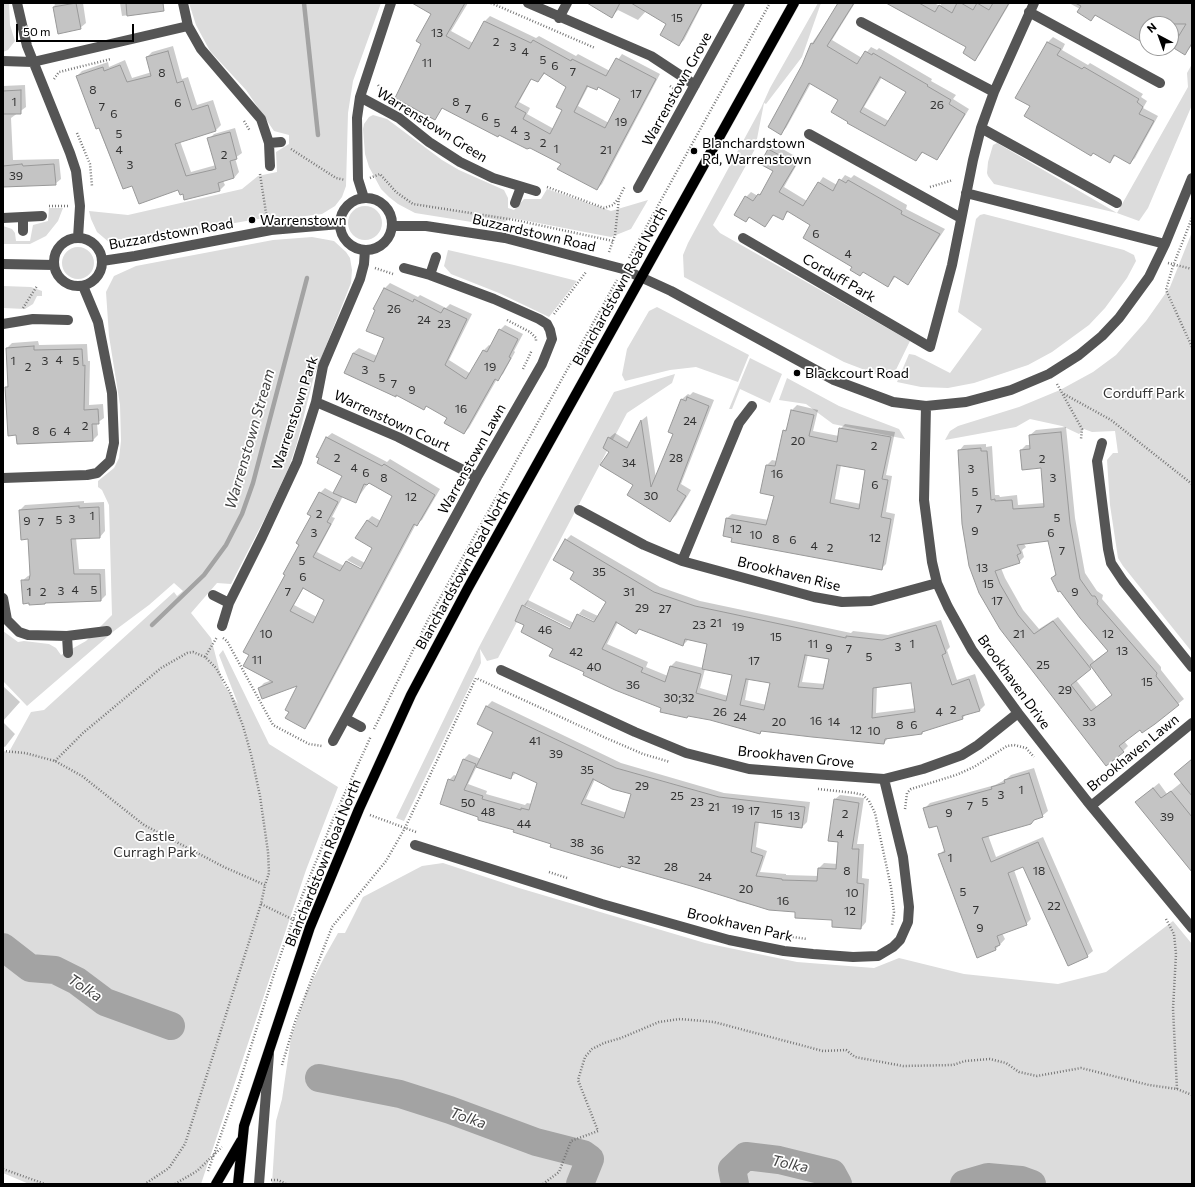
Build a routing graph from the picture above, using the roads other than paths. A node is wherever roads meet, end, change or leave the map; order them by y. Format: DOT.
graph roads {
  1 [pos="17,3"];
  2 [pos="183,3"];
  3 [pos="392,3"];
  4 [pos="528,3"];
  5 [pos="567,3"];
  6 [pos="740,3"];
  7 [pos="794,3"];
  8 [pos="1034,3"];
  9 [pos="1029,12"];
  10 [pos="560,18"];
  11 [pos="861,22"];
  12 [pos="188,26"];
  13 [pos="3,61"];
  14 [pos="33,62"];
  15 [pos="1160,83"];
  16 [pos="696,85"];
  17 [pos="994,92"];
  18 [pos="360,97"];
  19 [pos="981,128"];
  20 [pos="809,134"];
  21 [pos="281,142"];
  22 [pos="269,143"];
  23 [pos="270,166"];
  24 [pos="1192,178"];
  25 [pos="521,187"];
  26 [pos="540,188"];
  27 [pos="638,188"];
  28 [pos="966,193"];
  29 [pos="364,198"];
  30 [pos="515,203"];
  31 [pos="1117,203"];
  32 [pos="42,216"];
  33 [pos="3,218"];
  34 [pos="23,218"];
  35 [pos="961,218"];
  36 [pos="340,224"];
  37 [pos="392,226"];
  38 [pos="23,231"];
  39 [pos="78,238"];
  40 [pos="743,238"];
  41 [pos="1165,244"];
  42 [pos="365,250"];
  43 [pos="436,257"];
  44 [pos="102,261"];
  45 [pos="3,264"];
  46 [pos="54,265"];
  47 [pos="402,273"];
  48 [pos="430,275"];
  49 [pos="642,276"];
  50 [pos="83,286"];
  51 [pos="68,320"];
  52 [pos="3,324"];
  53 [pos="316,402"];
  54 [pos="752,406"];
  55 [pos="926,406"];
  56 [pos="1102,443"];
  57 [pos="477,477"];
  58 [pos="3,478"];
  59 [pos="579,510"];
  60 [pos="682,561"];
  61 [pos="937,583"];
  62 [pos="213,595"];
  63 [pos="3,598"];
  64 [pos="229,603"];
  65 [pos="222,626"];
  66 [pos="107,631"];
  67 [pos="67,636"];
  68 [pos="68,654"];
  69 [pos="1192,667"];
  70 [pos="501,670"];
  71 [pos="1018,713"];
  72 [pos="346,719"];
  73 [pos="1192,723"];
  74 [pos="361,727"];
  75 [pos="333,741"];
  76 [pos="884,779"];
  77 [pos="1091,806"];
  78 [pos="414,845"];
  79 [pos="1192,928"];
  80 [pos="270,1042"];
  81 [pos="242,1139"];
  82 [pos="216,1184"];
  83 [pos="238,1184"];
  84 [pos="259,1184"];
  1 -- 14 [label="street"];
  2 -- 12 [label="street"];
  3 -- 18 [label="street, Warrenstown Green"];
  4 -- 10 [label="street"];
  5 -- 10 [label="street"];
  6 -- 16 [label="street, Warrenstown Grove"];
  7 -- 49 [label="main road, Blanchardstown Road North"];
  8 -- 9 [label="street, Corduff Park"];
  9 -- 15 [label="street"];
  9 -- 17 [label="street, Corduff Park"];
  10 -- 16 [label="street"];
  11 -- 17 [label="street"];
  12 -- 14 [label="street"];
  12 -- 22 [label="street"];
  13 -- 14 [label="street"];
  14 -- 39 [label="street"];
  16 -- 27 [label="street, Warrenstown Grove"];
  17 -- 19 [label="street, Corduff Park"];
  18 -- 25 [label="street, Warrenstown Green"];
  18 -- 29 [label="street, Warrenstown Green"];
  19 -- 28 [label="street, Corduff Park"];
  19 -- 31 [label="street"];
  20 -- 35 [label="street"];
  21 -- 22 [label="street"];
  22 -- 23 [label="street"];
  24 -- 41 [label="street"];
  25 -- 26 [label="street, Warrenstown Green"];
  25 -- 30 [label="street"];
  28 -- 35 [label="street, Corduff Park"];
  28 -- 41 [label="street"];
  29 -- 36 [label="street"];
  29 -- 37 [label="street"];
  32 -- 34 [label="street"];
  33 -- 34 [label="street"];
  34 -- 38 [label="street"];
  35 -- 40 [label="street, Corduff Park"];
  36 -- 42 [label="street"];
  36 -- 44 [label="street, Buzzardstown Road"];
  37 -- 42 [label="street"];
  37 -- 49 [label="street, Buzzardstown Road"];
  39 -- 44 [label="street"];
  39 -- 46 [label="street"];
  41 -- 55 [label="street"];
  42 -- 53 [label="street, Warrenstown Park"];
  43 -- 48 [label="street"];
  44 -- 50 [label="street"];
  45 -- 46 [label="street"];
  46 -- 50 [label="street"];
  47 -- 48 [label="street"];
  48 -- 57 [label="street, Warrenstown Lawn"];
  49 -- 55 [label="street"];
  49 -- 80 [label="main road, Blanchardstown Road North"];
  50 -- 58 [label="street"];
  51 -- 52 [label="street"];
  53 -- 57 [label="street, Warrenstown Court"];
  53 -- 64 [label="street, Warrenstown Park"];
  54 -- 60 [label="street"];
  55 -- 61 [label="street, Brookhaven Drive"];
  56 -- 69 [label="street"];
  57 -- 72 [label="street, Warrenstown Lawn"];
  59 -- 60 [label="street, Brookhaven Rise"];
  60 -- 61 [label="street, Brookhaven Rise"];
  61 -- 71 [label="street, Brookhaven Drive"];
  62 -- 64 [label="street"];
  63 -- 67 [label="street"];
  64 -- 65 [label="street, Warrenstown Park"];
  66 -- 67 [label="street"];
  67 -- 68 [label="street"];
  70 -- 76 [label="street, Brookhaven Grove"];
  71 -- 76 [label="street, Brookhaven Grove"];
  71 -- 77 [label="street, Brookhaven Drive"];
  72 -- 74 [label="street"];
  72 -- 75 [label="street, Warrenstown Lawn"];
  73 -- 77 [label="street, Brookhaven Lawn"];
  76 -- 78 [label="street, Brookhaven Park"];
  77 -- 79 [label="street, Brookhaven Drive"];
  80 -- 81 [label="main road, Blanchardstown Road North"];
  80 -- 84 [label="street"];
  81 -- 82 [label="main road"];
  81 -- 83 [label="main road, Blanchardstown Road North"];
}
